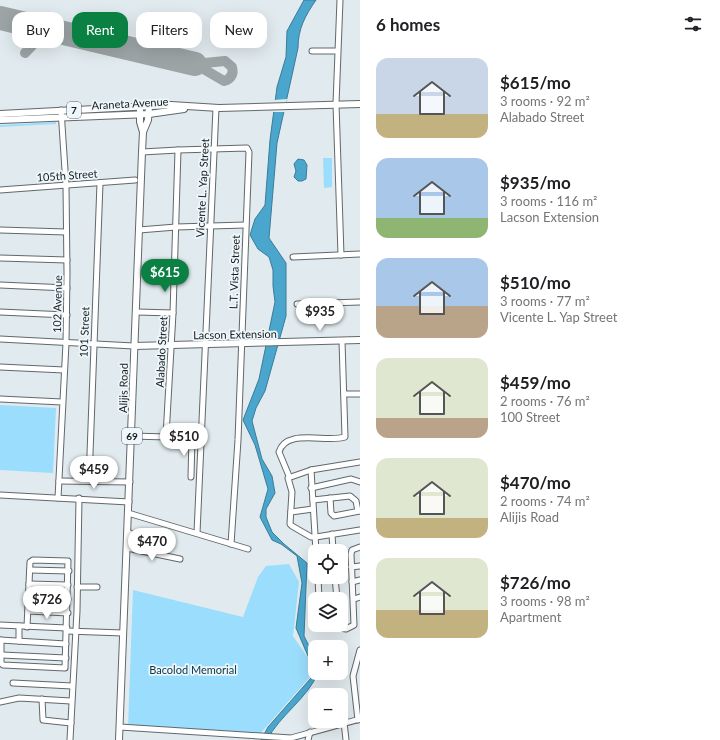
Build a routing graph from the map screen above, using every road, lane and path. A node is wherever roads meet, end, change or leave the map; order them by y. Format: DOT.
graph roads {
  1 [pos="340,0"];
  2 [pos="312,51"];
  3 [pos="337,51"];
  4 [pos="336,104"];
  5 [pos="360,104"];
  6 [pos="140,106"];
  7 [pos="149,106"];
  8 [pos="189,108"];
  9 [pos="216,108"];
  10 [pos="61,110"];
  11 [pos="0,114"];
  12 [pos="140,114"];
  13 [pos="149,114"];
  14 [pos="61,117"];
  15 [pos="0,120"];
  16 [pos="143,132"];
  17 [pos="213,149"];
  18 [pos="178,150"];
  19 [pos="142,152"];
  20 [pos="135,180"];
  21 [pos="100,183"];
  22 [pos="66,185"];
  23 [pos="0,190"];
  24 [pos="245,226"];
  25 [pos="176,227"];
  26 [pos="210,227"];
  27 [pos="0,230"];
  28 [pos="139,230"];
  29 [pos="66,232"];
  30 [pos="360,254"];
  31 [pos="341,256"];
  32 [pos="293,257"];
  33 [pos="0,258"];
  34 [pos="67,260"];
  35 [pos="0,285"];
  36 [pos="67,288"];
  37 [pos="360,302"];
  38 [pos="297,304"];
  39 [pos="0,312"];
  40 [pos="137,312"];
  41 [pos="173,313"];
  42 [pos="67,316"];
  43 [pos="0,339"];
  44 [pos="360,340"];
  45 [pos="342,341"];
  46 [pos="66,343"];
  47 [pos="94,343"];
  48 [pos="240,344"];
  49 [pos="171,345"];
  50 [pos="206,345"];
  51 [pos="134,346"];
  52 [pos="0,367"];
  53 [pos="64,370"];
  54 [pos="344,394"];
  55 [pos="360,394"];
  56 [pos="0,399"];
  57 [pos="62,402"];
  58 [pos="132,436"];
  59 [pos="166,436"];
  60 [pos="192,437"];
  61 [pos="202,438"];
  62 [pos="360,462"];
  63 [pos="311,470"];
  64 [pos="289,476"];
  65 [pos="191,477"];
  66 [pos="59,481"];
  67 [pos="89,482"];
  68 [pos="130,482"];
  69 [pos="360,482"];
  70 [pos="311,488"];
  71 [pos="0,495"];
  72 [pos="58,498"];
  73 [pos="79,498"];
  74 [pos="330,498"];
  75 [pos="313,500"];
  76 [pos="129,502"];
  77 [pos="313,509"];
  78 [pos="359,511"];
  79 [pos="292,512"];
  80 [pos="128,513"];
  81 [pos="360,530"];
  82 [pos="127,532"];
  83 [pos="197,533"];
  84 [pos="332,534"];
  85 [pos="316,537"];
  86 [pos="231,544"];
  87 [pos="316,544"];
  88 [pos="333,544"];
  89 [pos="165,545"];
  90 [pos="360,547"];
  91 [pos="127,548"];
  92 [pos="248,549"];
  93 [pos="180,559"];
  94 [pos="360,566"];
  95 [pos="351,567"];
  96 [pos="30,570"];
  97 [pos="69,571"];
  98 [pos="360,580"];
  99 [pos="352,582"];
  100 [pos="29,584"];
  101 [pos="68,585"];
  102 [pos="77,586"];
  103 [pos="97,587"];
  104 [pos="29,597"];
  105 [pos="360,597"];
  106 [pos="354,598"];
  107 [pos="68,599"];
  108 [pos="28,611"];
  109 [pos="68,613"];
  110 [pos="358,618"];
  111 [pos="0,625"];
  112 [pos="20,626"];
  113 [pos="28,626"];
  114 [pos="348,627"];
  115 [pos="67,629"];
  116 [pos="75,631"];
  117 [pos="124,633"];
  118 [pos="1,640"];
  119 [pos="19,641"];
  120 [pos="66,644"];
  121 [pos="360,650"];
  122 [pos="2,655"];
  123 [pos="66,658"];
  124 [pos="358,664"];
  125 [pos="13,683"];
  126 [pos="72,686"];
  127 [pos="358,692"];
  128 [pos="42,699"];
  129 [pos="71,701"];
  130 [pos="0,702"];
  131 [pos="359,719"];
  132 [pos="348,721"];
  133 [pos="71,723"];
  134 [pos="120,727"];
  135 [pos="324,728"];
  136 [pos="345,728"];
  137 [pos="310,732"];
  138 [pos="70,740"];
  139 [pos="119,740"];
  140 [pos="308,740"];
  141 [pos="346,740"];
  1 -- 3 [label="street"];
  2 -- 3 [label="street"];
  3 -- 4 [label="street"];
  4 -- 5 [label="main road, Araneta Avenue / 7"];
  4 -- 9 [label="main road, Araneta Avenue / 7"];
  4 -- 31 [label="street"];
  6 -- 7 [label="main road, Araneta Avenue / 7"];
  6 -- 10 [label="main road, Araneta Avenue / 7"];
  6 -- 12 [label="main road, Alijis Road / 69"];
  7 -- 8 [label="main road, Araneta Avenue / 7"];
  7 -- 13 [label="main road, Alijis Road / 69"];
  8 -- 9 [label="main road, Araneta Avenue / 7"];
  8 -- 13 [label="main road, Araneta Avenue / 7"];
  9 -- 17 [label="street, Vicente L. Yap Street"];
  10 -- 11 [label="main road, Araneta Avenue / 7"];
  10 -- 14 [label="street, 102 Avenue"];
  12 -- 13 [label="main road, Araneta Avenue / 7"];
  12 -- 14 [label="main road, Araneta Avenue / 7"];
  12 -- 16 [label="main road, Alijis Road / 69"];
  13 -- 16 [label="main road, Alijis Road / 69"];
  14 -- 15 [label="main road, Araneta Avenue / 7"];
  14 -- 22 [label="street, 102 Avenue"];
  16 -- 19 [label="main road, Alijis Road / 69"];
  17 -- 18 [label="street"];
  17 -- 24 [label="street, L.T. Vista Street"];
  17 -- 26 [label="street, Vicente L. Yap Street"];
  18 -- 19 [label="street"];
  18 -- 25 [label="street, Alabado Street"];
  19 -- 28 [label="main road, Alijis Road / 69"];
  20 -- 21 [label="street, 105th Street"];
  21 -- 22 [label="street, 105th Street"];
  21 -- 47 [label="street, 101 Street"];
  22 -- 23 [label="street, 105th Street"];
  22 -- 29 [label="street, 102 Avenue"];
  24 -- 26 [label="street"];
  24 -- 48 [label="street, L.T. Vista Street"];
  25 -- 26 [label="street"];
  25 -- 28 [label="street"];
  25 -- 41 [label="street, Alabado Street"];
  26 -- 50 [label="street, Vicente L. Yap Street"];
  27 -- 29 [label="street"];
  28 -- 40 [label="main road, Alijis Road / 69"];
  29 -- 34 [label="street, 102 Avenue"];
  30 -- 31 [label="street"];
  31 -- 32 [label="street"];
  33 -- 34 [label="street"];
  34 -- 36 [label="street, 102 Avenue"];
  35 -- 36 [label="street"];
  36 -- 42 [label="street, 102 Avenue"];
  37 -- 38 [label="street"];
  39 -- 42 [label="street"];
  40 -- 41 [label="street"];
  40 -- 51 [label="main road, Alijis Road / 69"];
  41 -- 49 [label="street, Alabado Street"];
  42 -- 46 [label="street, 102 Avenue"];
  43 -- 46 [label="street"];
  44 -- 45 [label="main road, Lacson Extension"];
  45 -- 48 [label="main road, Lacson Extension"];
  45 -- 54 [label="street"];
  46 -- 47 [label="street"];
  46 -- 53 [label="street, 102 Avenue"];
  47 -- 51 [label="street"];
  47 -- 67 [label="street, 101 Street"];
  48 -- 50 [label="main road, Lacson Extension"];
  48 -- 86 [label="street, L.T. Vista Street"];
  49 -- 50 [label="main road, Lacson Extension"];
  49 -- 51 [label="main road, Lacson Extension"];
  49 -- 59 [label="street, Alabado Street"];
  50 -- 61 [label="street, Vicente L. Yap Street"];
  51 -- 58 [label="main road, Alijis Road / 69"];
  52 -- 53 [label="street"];
  53 -- 57 [label="street, 102 Avenue"];
  54 -- 55 [label="street"];
  54 -- 64 [label="street"];
  56 -- 57 [label="street"];
  57 -- 66 [label="street, 102 Avenue"];
  58 -- 59 [label="street"];
  58 -- 68 [label="main road, Alijis Road / 69"];
  59 -- 60 [label="street"];
  60 -- 61 [label="street"];
  60 -- 65 [label="street"];
  61 -- 83 [label="street, Vicente L. Yap Street"];
  62 -- 63 [label="street"];
  63 -- 64 [label="street"];
  63 -- 70 [label="street"];
  64 -- 79 [label="street"];
  66 -- 67 [label="street"];
  66 -- 72 [label="street, 102 Avenue"];
  67 -- 68 [label="street"];
  68 -- 76 [label="main road, Alijis Road / 69"];
  69 -- 70 [label="street"];
  70 -- 75 [label="street"];
  71 -- 72 [label="street"];
  72 -- 73 [label="street"];
  73 -- 76 [label="street"];
  73 -- 102 [label="street"];
  74 -- 75 [label="street"];
  74 -- 78 [label="street"];
  74 -- 78 [label="street"];
  75 -- 77 [label="street"];
  76 -- 80 [label="main road, Alijis Road / 69"];
  77 -- 79 [label="street"];
  77 -- 85 [label="street"];
  79 -- 85 [label="street"];
  80 -- 82 [label="main road, Alijis Road / 69"];
  80 -- 83 [label="street"];
  81 -- 84 [label="street"];
  82 -- 89 [label="street"];
  82 -- 91 [label="main road, Alijis Road / 69"];
  83 -- 86 [label="street"];
  84 -- 85 [label="street"];
  84 -- 88 [label="street"];
  85 -- 87 [label="street"];
  86 -- 92 [label="street"];
  90 -- 95 [label="street"];
  91 -- 93 [label="street"];
  91 -- 117 [label="main road, Alijis Road / 69"];
  94 -- 95 [label="street"];
  95 -- 99 [label="street"];
  96 -- 97 [label="street"];
  96 -- 97 [label="street"];
  96 -- 100 [label="street"];
  97 -- 101 [label="street"];
  98 -- 99 [label="street"];
  99 -- 106 [label="street"];
  100 -- 101 [label="street"];
  100 -- 104 [label="street"];
  101 -- 107 [label="street"];
  102 -- 103 [label="street"];
  102 -- 116 [label="street"];
  104 -- 107 [label="street"];
  104 -- 108 [label="street"];
  105 -- 106 [label="street"];
  106 -- 110 [label="street"];
  107 -- 109 [label="street"];
  108 -- 109 [label="street"];
  108 -- 113 [label="street"];
  109 -- 115 [label="street"];
  110 -- 114 [label="street"];
  111 -- 112 [label="street"];
  112 -- 113 [label="street"];
  112 -- 119 [label="street"];
  113 -- 115 [label="street"];
  115 -- 116 [label="street"];
  115 -- 120 [label="street"];
  116 -- 117 [label="street"];
  116 -- 126 [label="street"];
  117 -- 134 [label="main road, Alijis Road / 69"];
  118 -- 119 [label="street"];
  118 -- 122 [label="street"];
  119 -- 120 [label="street"];
  120 -- 123 [label="street"];
  121 -- 124 [label="street"];
  122 -- 123 [label="street"];
  122 -- 123 [label="street"];
  124 -- 127 [label="street"];
  125 -- 126 [label="street"];
  126 -- 129 [label="street"];
  127 -- 131 [label="street"];
  128 -- 129 [label="street"];
  128 -- 130 [label="street"];
  128 -- 133 [label="street"];
  129 -- 133 [label="street"];
  131 -- 132 [label="street"];
  133 -- 138 [label="street"];
  134 -- 137 [label="street"];
  134 -- 139 [label="main road, Alijis Road / 69"];
  135 -- 137 [label="street"];
  136 -- 141 [label="street"];
  137 -- 140 [label="street"];
}
